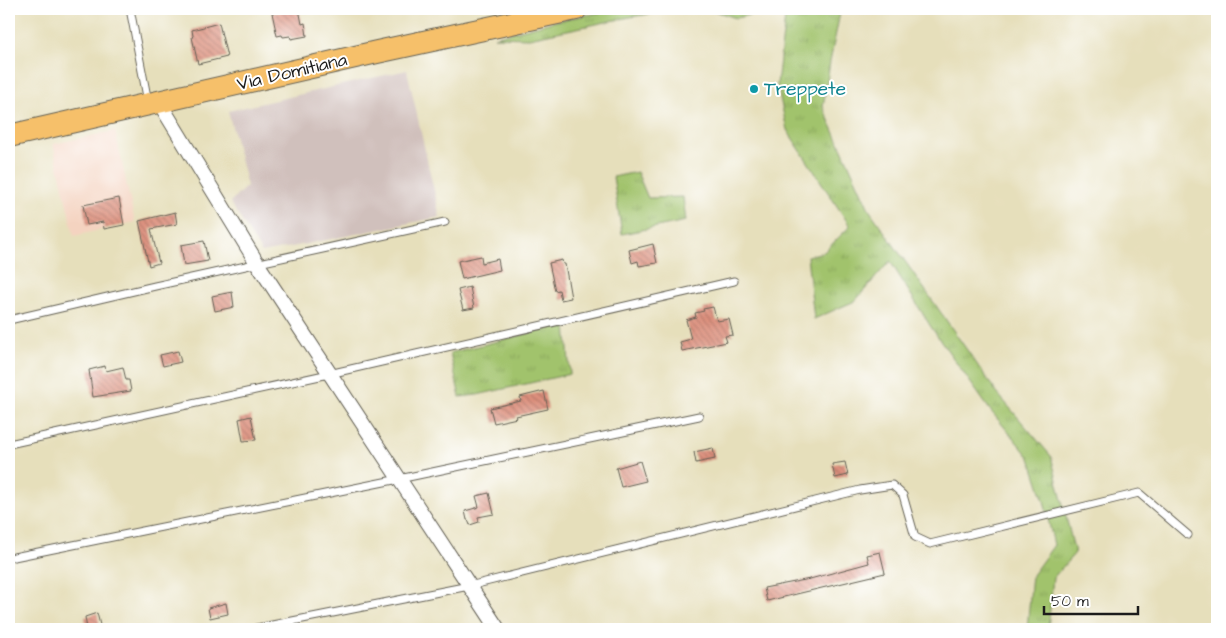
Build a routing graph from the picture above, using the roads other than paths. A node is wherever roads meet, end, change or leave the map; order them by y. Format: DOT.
graph roads {
  1 [pos="130,9"];
  2 [pos="576,9"];
  3 [pos="154,103"];
  4 [pos="9,136"];
  5 [pos="445,222"];
  6 [pos="257,263"];
  7 [pos="734,282"];
  8 [pos="9,320"];
  9 [pos="330,374"];
  10 [pos="698,416"];
  11 [pos="9,444"];
  12 [pos="399,479"];
  13 [pos="1188,536"];
  14 [pos="14,557"];
  15 [pos="469,586"];
  16 [pos="252,629"];
  17 [pos="498,629"];
  1 -- 3 [label="lane"];
  2 -- 3 [label="main road, Via Domitiana"];
  3 -- 4 [label="main road, Via Domitiana"];
  3 -- 6 [label="street"];
  5 -- 6 [label="lane"];
  6 -- 8 [label="lane"];
  6 -- 9 [label="street"];
  7 -- 9 [label="lane"];
  9 -- 11 [label="lane"];
  9 -- 12 [label="street"];
  10 -- 12 [label="lane"];
  12 -- 14 [label="lane"];
  12 -- 15 [label="street"];
  13 -- 15 [label="lane"];
  15 -- 16 [label="lane"];
  15 -- 17 [label="street"];
}
